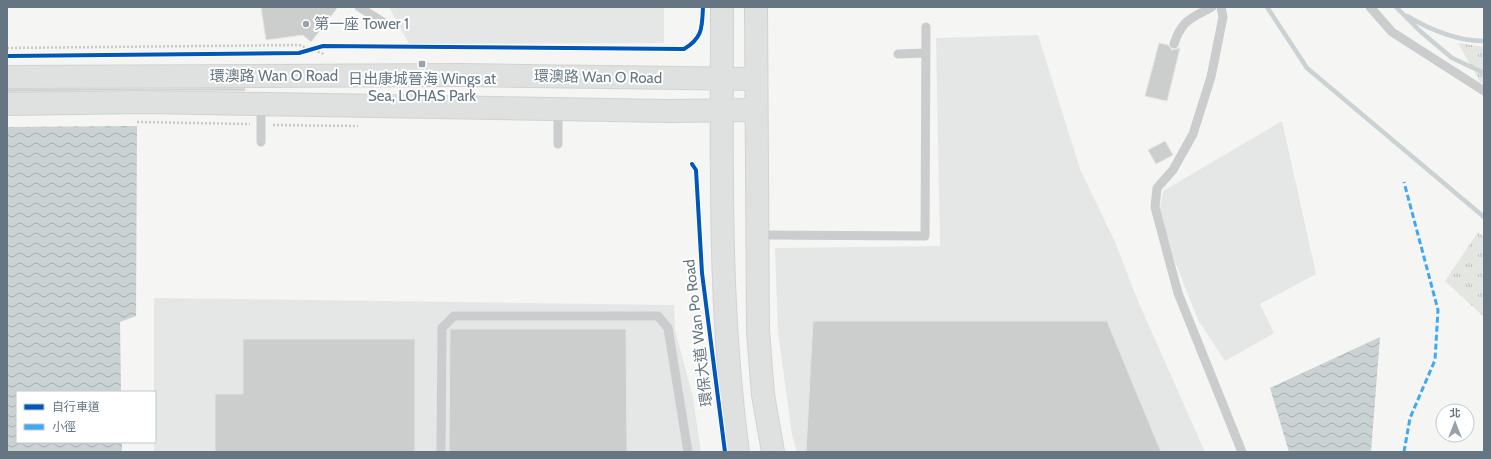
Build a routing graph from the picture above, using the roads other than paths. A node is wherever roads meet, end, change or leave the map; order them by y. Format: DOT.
graph roads {
  1 [pos="359,7"];
  2 [pos="722,7"];
  3 [pos="756,7"];
  4 [pos="1212,7"];
  5 [pos="1221,7"];
  6 [pos="1370,7"];
  7 [pos="383,22"];
  8 [pos="926,27"];
  9 [pos="1174,44"];
  10 [pos="926,53"];
  11 [pos="898,54"];
  12 [pos="7,77"];
  13 [pos="722,78"];
  14 [pos="756,79"];
  15 [pos="1484,91"];
  16 [pos="7,104"];
  17 [pos="261,104"];
  18 [pos="558,108"];
  19 [pos="722,110"];
  20 [pos="756,110"];
  21 [pos="261,142"];
  22 [pos="558,144"];
  23 [pos="757,235"];
  24 [pos="441,452"];
  25 [pos="688,452"];
  26 [pos="738,452"];
  27 [pos="773,452"];
  28 [pos="1242,452"];
  1 -- 7 [label="lane"];
  2 -- 13 [label="main road, 環保大道 Wan Po Road"];
  3 -- 14 [label="main road"];
  4 -- 9 [label="lane"];
  5 -- 28 [label="lane"];
  6 -- 15 [label="lane"];
  8 -- 10 [label="lane"];
  10 -- 11 [label="lane"];
  10 -- 23 [label="lane"];
  12 -- 13 [label="main road, 環澳路 Wan O Road"];
  13 -- 14 [label="main road, 環澳路 Wan O Road"];
  13 -- 19 [label="main road, 環保大道 Wan Po Road"];
  14 -- 20 [label="main road"];
  16 -- 17 [label="main road, 環澳路 Wan O Road"];
  17 -- 18 [label="main road, 環澳路 Wan O Road"];
  17 -- 21 [label="lane"];
  18 -- 19 [label="main road, 環澳路 Wan O Road"];
  18 -- 22 [label="lane"];
  19 -- 20 [label="main road, 環澳路 Wan O Road"];
  19 -- 26 [label="main road, 環保大道 Wan Po Road"];
  20 -- 23 [label="main road"];
  23 -- 27 [label="main road"];
  24 -- 25 [label="lane"];
}
